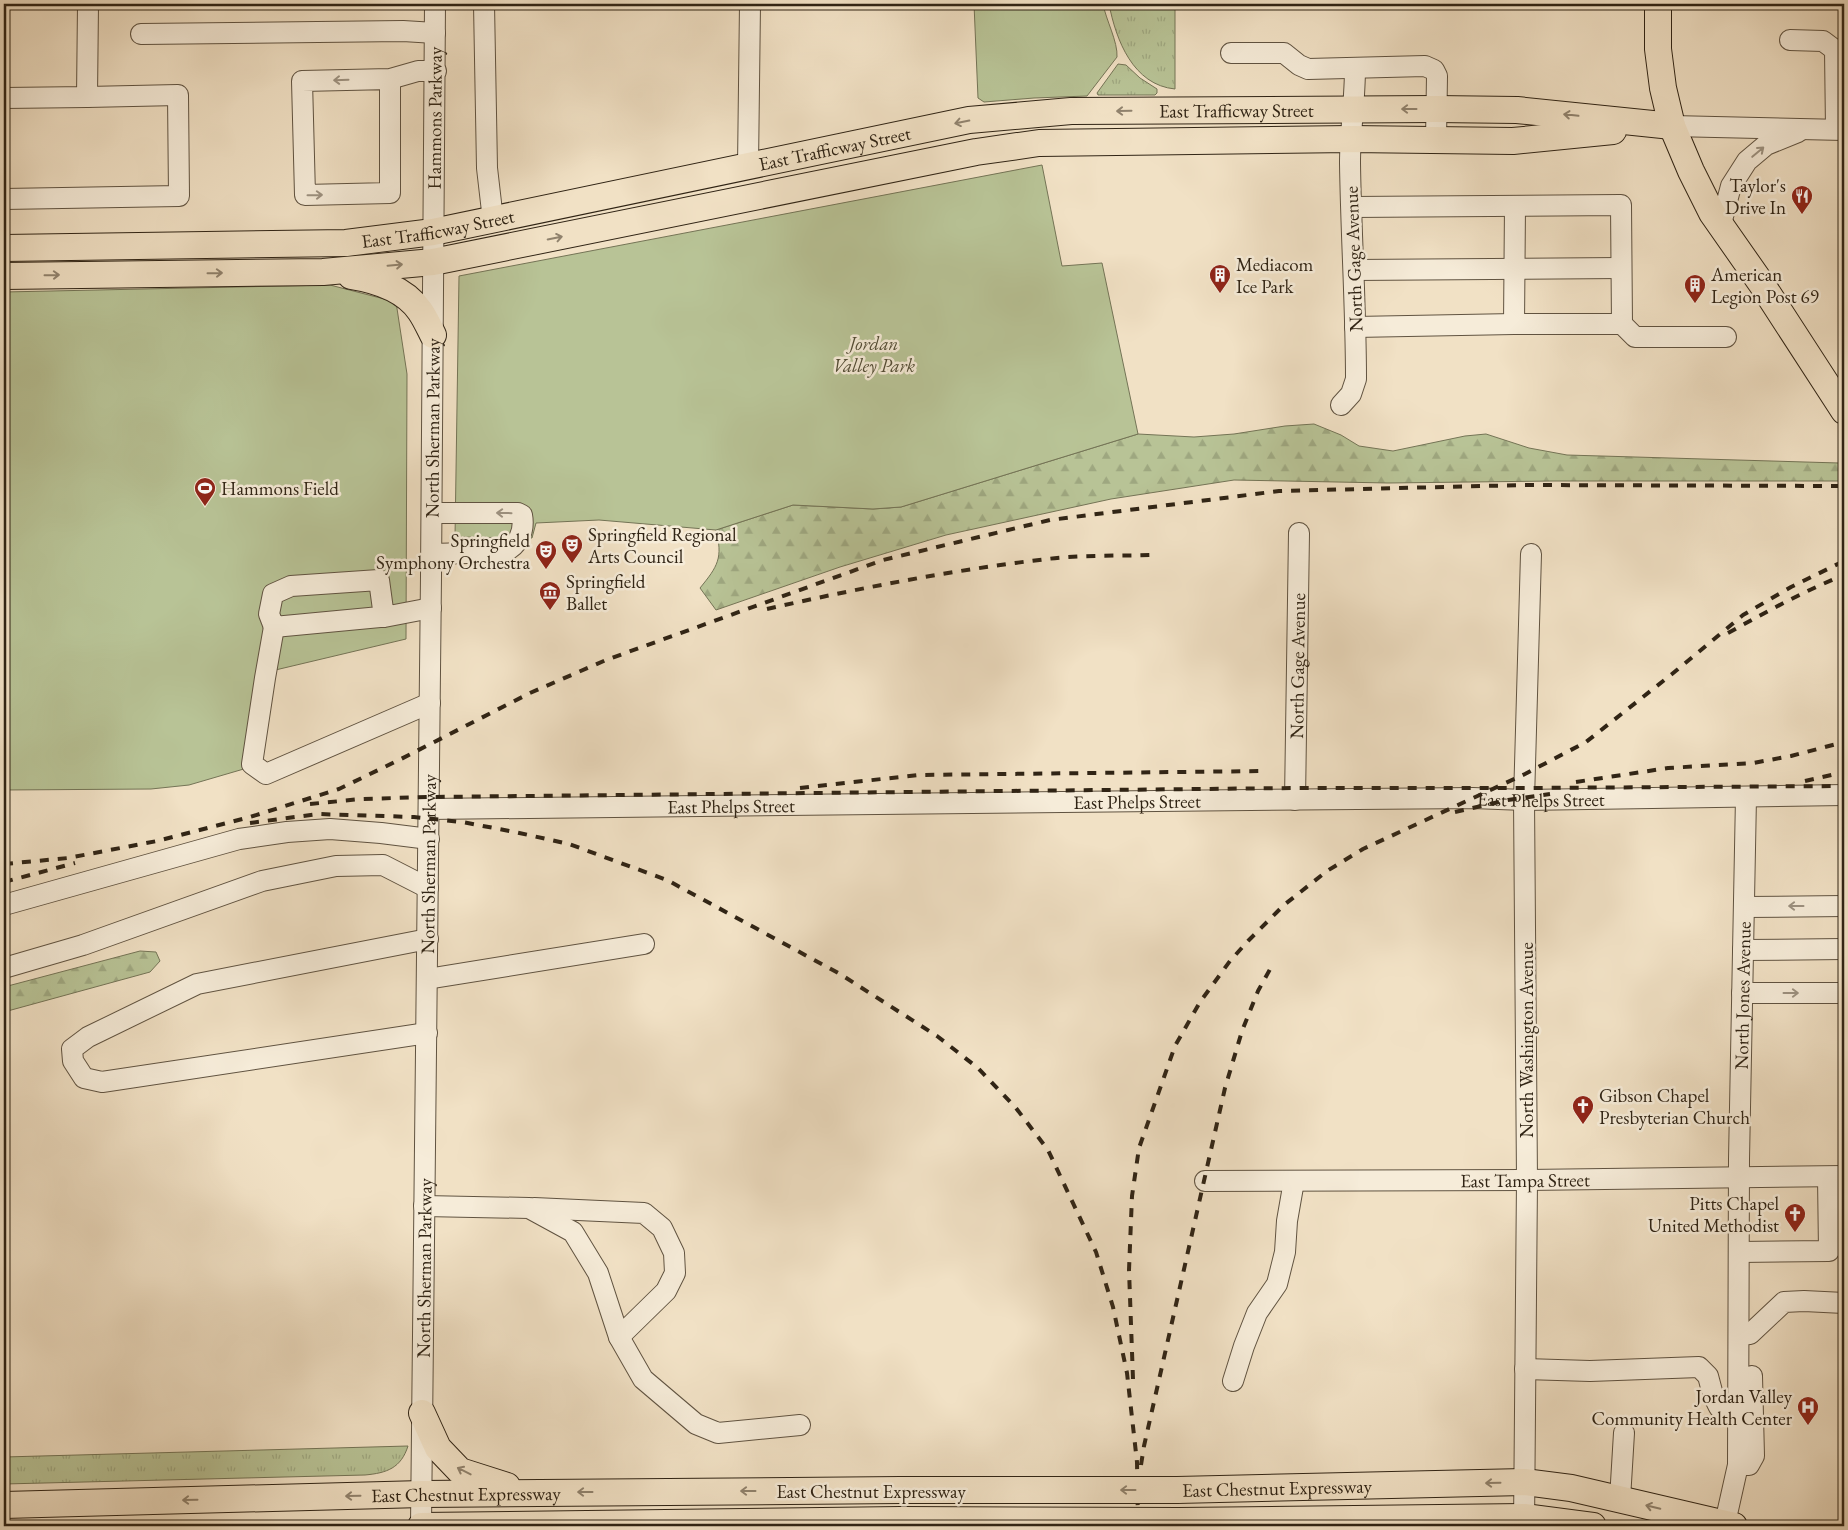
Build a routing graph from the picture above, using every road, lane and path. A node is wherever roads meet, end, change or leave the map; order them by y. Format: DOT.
graph roads {
  1 [pos="88,4"];
  2 [pos="435,4"];
  3 [pos="484,4"];
  4 [pos="750,4"];
  5 [pos="1658,4"];
  6 [pos="435,33"];
  7 [pos="141,34"];
  8 [pos="1790,40"];
  9 [pos="1231,53"];
  10 [pos="1355,68"];
  11 [pos="436,71"];
  12 [pos="390,79"];
  13 [pos="88,96"];
  14 [pos="4,98"];
  15 [pos="1352,109"];
  16 [pos="1436,109"];
  17 [pos="1672,126"];
  18 [pos="1807,129"];
  19 [pos="1840,129"];
  20 [pos="1351,139"];
  21 [pos="1436,140"];
  22 [pos="748,166"];
  23 [pos="4,199"];
  24 [pos="1515,206"];
  25 [pos="1352,207"];
  26 [pos="493,220"];
  27 [pos="1721,224"];
  28 [pos="433,232"];
  29 [pos="4,248"];
  30 [pos="434,262"];
  31 [pos="1621,268"];
  32 [pos="1515,269"];
  33 [pos="1354,270"];
  34 [pos="323,272"];
  35 [pos="4,276"];
  36 [pos="1514,324"];
  37 [pos="1622,324"];
  38 [pos="1355,327"];
  39 [pos="433,335"];
  40 [pos="1726,337"];
  41 [pos="1341,405"];
  42 [pos="1844,411"];
  43 [pos="432,512"];
  44 [pos="1299,533"];
  45 [pos="432,554"];
  46 [pos="1531,554"];
  47 [pos="431,608"];
  48 [pos="384,617"];
  49 [pos="274,627"];
  50 [pos="430,702"];
  51 [pos="1844,795"];
  52 [pos="1746,797"];
  53 [pos="1295,800"];
  54 [pos="1524,800"];
  55 [pos="429,809"];
  56 [pos="381,832"];
  57 [pos="429,839"];
  58 [pos="384,865"];
  59 [pos="428,888"];
  60 [pos="4,905"];
  61 [pos="1844,906"];
  62 [pos="1744,907"];
  63 [pos="428,939"];
  64 [pos="644,944"];
  65 [pos="1743,950"];
  66 [pos="1844,950"];
  67 [pos="4,968"];
  68 [pos="427,979"];
  69 [pos="1742,993"];
  70 [pos="1844,993"];
  71 [pos="427,1033"];
  72 [pos="1836,1176"];
  73 [pos="1739,1179"];
  74 [pos="1527,1180"];
  75 [pos="1205,1181"];
  76 [pos="1294,1181"];
  77 [pos="424,1206"];
  78 [pos="530,1208"];
  79 [pos="1739,1252"];
  80 [pos="1844,1303"];
  81 [pos="1744,1335"];
  82 [pos="619,1337"];
  83 [pos="1525,1369"];
  84 [pos="1234,1381"];
  85 [pos="1738,1407"];
  86 [pos="422,1412"];
  87 [pos="800,1425"];
  88 [pos="1624,1433"];
  89 [pos="1738,1465"];
  90 [pos="1524,1482"];
  91 [pos="526,1492"];
  92 [pos="422,1494"];
  93 [pos="1620,1499"];
  94 [pos="4,1505"];
  95 [pos="1524,1522"];
  96 [pos="1730,1525"];
  97 [pos="421,1526"];
  98 [pos="1593,1526"];
  1 -- 13 [label="street"];
  2 -- 6 [label="street, Hammons Parkway"];
  3 -- 26 [label="street"];
  4 -- 22 [label="street"];
  5 -- 17 [label="main road"];
  6 -- 7 [label="street"];
  6 -- 11 [label="street, Hammons Parkway"];
  8 -- 19 [label="street"];
  9 -- 10 [label="street"];
  10 -- 15 [label="street, North Gage Avenue"];
  10 -- 16 [label="street"];
  11 -- 12 [label="street"];
  11 -- 28 [label="street, Hammons Parkway"];
  12 -- 12 [label="street, one-way"];
  13 -- 14 [label="street"];
  13 -- 23 [label="street"];
  16 -- 15 [label="main road, East Trafficway Street, one-way"];
  15 -- 20 [label="street, North Gage Avenue"];
  15 -- 22 [label="main road, East Trafficway Street, one-way"];
  17 -- 16 [label="main road, East Trafficway Street, one-way"];
  16 -- 21 [label="street"];
  17 -- 18 [label="street, East Trafficway Street"];
  17 -- 21 [label="main road, East Trafficway Street"];
  17 -- 27 [label="main road"];
  18 -- 19 [label="street, East Trafficway Street"];
  27 -- 18 [label="street, one-way"];
  20 -- 21 [label="main road, East Trafficway Street"];
  20 -- 25 [label="street, North Gage Avenue"];
  30 -- 20 [label="main road, East Trafficway Street, one-way"];
  22 -- 26 [label="main road, East Trafficway Street"];
  24 -- 25 [label="street"];
  24 -- 31 [label="street"];
  24 -- 32 [label="street"];
  25 -- 33 [label="street, North Gage Avenue"];
  26 -- 28 [label="main road, East Trafficway Street"];
  27 -- 42 [label="main road"];
  28 -- 29 [label="main road, East Trafficway Street"];
  28 -- 30 [label="street, North Sherman Parkway"];
  34 -- 30 [label="main road, East Trafficway Street, one-way"];
  30 -- 39 [label="street, North Sherman Parkway"];
  31 -- 32 [label="street"];
  31 -- 37 [label="street"];
  32 -- 33 [label="street"];
  32 -- 36 [label="street"];
  33 -- 38 [label="street, North Gage Avenue"];
  35 -- 34 [label="main road, East Trafficway Street, one-way"];
  34 -- 39 [label="main road"];
  36 -- 37 [label="street"];
  36 -- 38 [label="street"];
  37 -- 40 [label="street"];
  38 -- 41 [label="street, North Gage Avenue"];
  39 -- 43 [label="street, North Sherman Parkway"];
  43 -- 45 [label="street, North Sherman Parkway"];
  45 -- 43 [label="street, one-way"];
  44 -- 53 [label="street, North Gage Avenue"];
  45 -- 47 [label="street, North Sherman Parkway"];
  46 -- 54 [label="street, North Washington Avenue"];
  47 -- 48 [label="street"];
  47 -- 50 [label="street, North Sherman Parkway"];
  48 -- 49 [label="street"];
  48 -- 49 [label="street"];
  49 -- 50 [label="street"];
  50 -- 55 [label="street, North Sherman Parkway"];
  51 -- 52 [label="street, East Phelps Street"];
  52 -- 54 [label="street, East Phelps Street"];
  52 -- 62 [label="street, North Jones Avenue"];
  53 -- 54 [label="street, East Phelps Street"];
  53 -- 55 [label="street, East Phelps Street"];
  54 -- 74 [label="street, North Washington Avenue"];
  55 -- 57 [label="street, North Sherman Parkway"];
  56 -- 57 [label="street"];
  56 -- 58 [label="street"];
  56 -- 60 [label="street"];
  57 -- 59 [label="street, North Sherman Parkway"];
  58 -- 59 [label="street"];
  58 -- 67 [label="street"];
  59 -- 63 [label="street, North Sherman Parkway"];
  61 -- 62 [label="street, one-way"];
  62 -- 65 [label="street, North Jones Avenue"];
  63 -- 68 [label="street, North Sherman Parkway"];
  63 -- 71 [label="street"];
  64 -- 68 [label="street"];
  65 -- 66 [label="street"];
  65 -- 69 [label="street, North Jones Avenue"];
  68 -- 71 [label="street, North Sherman Parkway"];
  69 -- 70 [label="street, one-way"];
  69 -- 73 [label="street, North Jones Avenue"];
  71 -- 77 [label="street, North Sherman Parkway"];
  72 -- 73 [label="street, East Tampa Street"];
  72 -- 79 [label="street"];
  73 -- 74 [label="street, East Tampa Street"];
  73 -- 79 [label="street, North Jones Avenue"];
  74 -- 76 [label="street, East Tampa Street"];
  74 -- 83 [label="street, North Washington Avenue"];
  75 -- 76 [label="street, East Tampa Street"];
  76 -- 84 [label="street"];
  77 -- 78 [label="street"];
  77 -- 86 [label="street, North Sherman Parkway"];
  78 -- 82 [label="street"];
  78 -- 82 [label="street"];
  79 -- 81 [label="street, North Jones Avenue"];
  80 -- 81 [label="street"];
  81 -- 85 [label="street, North Jones Avenue"];
  81 -- 89 [label="street"];
  82 -- 87 [label="street"];
  83 -- 85 [label="street"];
  83 -- 90 [label="street, North Washington Avenue"];
  85 -- 89 [label="street, North Jones Avenue"];
  91 -- 86 [label="main road, one-way"];
  86 -- 92 [label="street, North Sherman Parkway"];
  88 -- 93 [label="street"];
  89 -- 96 [label="street, North Jones Avenue"];
  90 -- 91 [label="main road, East Chestnut Expressway, one-way, bridge"];
  90 -- 93 [label="main road, East Chestnut Expressway"];
  90 -- 95 [label="street, North Washington Avenue"];
  91 -- 92 [label="main road, East Chestnut Expressway"];
  92 -- 94 [label="main road, East Chestnut Expressway, one-way"];
  92 -- 97 [label="street, North Sherman Parkway"];
  96 -- 93 [label="main road, East Chestnut Expressway, one-way"];
  95 -- 97 [label="main road, East Chestnut Expressway, bridge"];
  95 -- 98 [label="main road, East Chestnut Expressway"];
}
